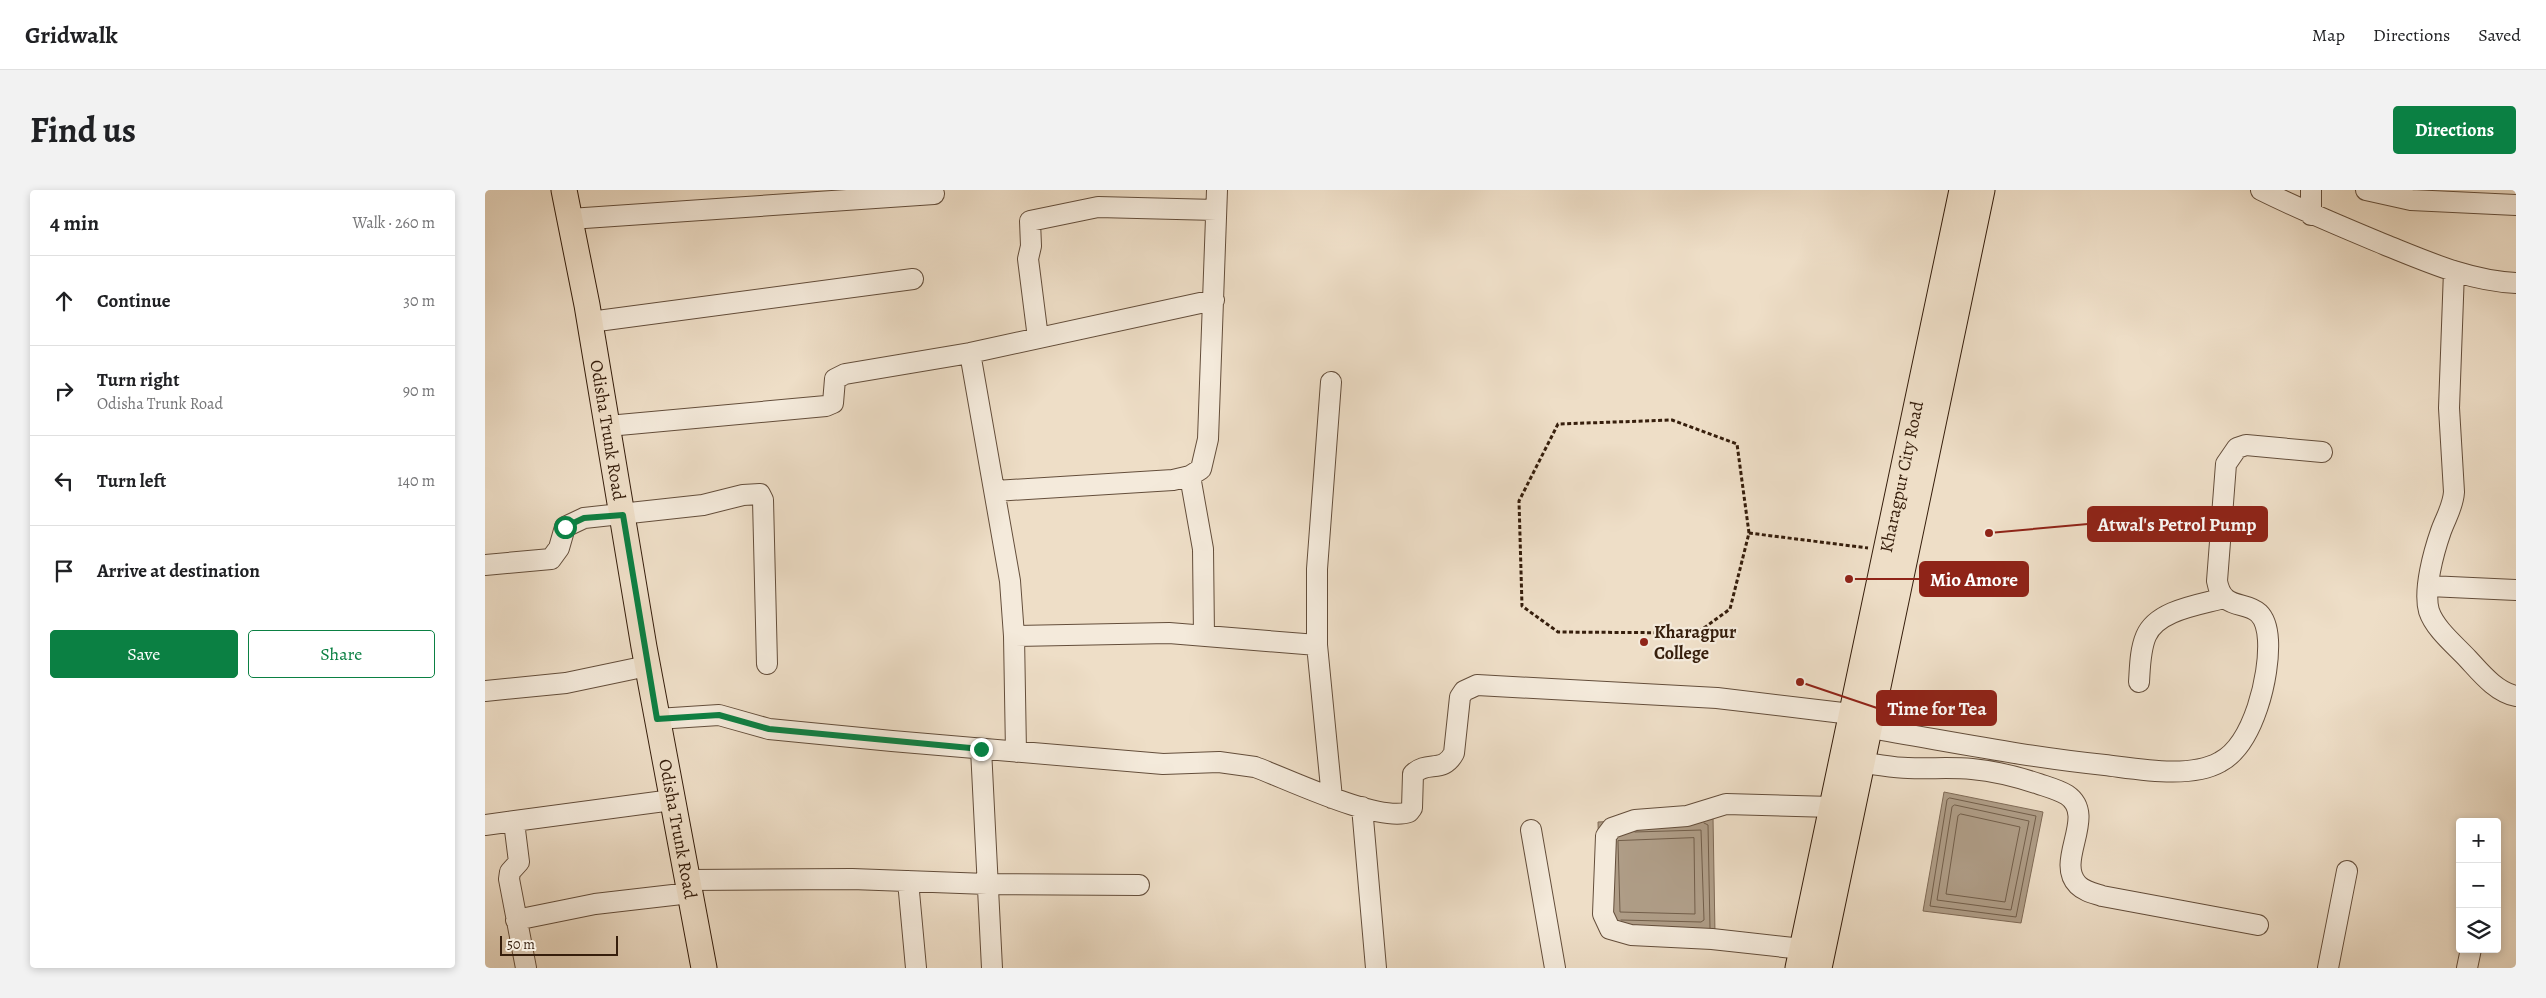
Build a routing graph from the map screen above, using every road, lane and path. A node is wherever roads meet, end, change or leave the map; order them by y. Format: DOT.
graph roads {
  1 [pos="564,190"];
  2 [pos="1962,190"];
  3 [pos="1982,190"];
  4 [pos="2261,190"];
  5 [pos="2311,190"];
  6 [pos="2365,190"];
  7 [pos="934,194"];
  8 [pos="1217,200"];
  9 [pos="2516,204"];
  10 [pos="2311,215"];
  11 [pos="570,219"];
  12 [pos="2454,271"];
  13 [pos="913,279"];
  14 [pos="2516,283"];
  15 [pos="1214,300"];
  16 [pos="590,322"];
  17 [pos="1038,338"];
  18 [pos="970,353"];
  19 [pos="1331,382"];
  20 [pos="608,426"];
  21 [pos="2322,452"];
  22 [pos="1190,476"];
  23 [pos="995,491"];
  24 [pos="623,515"];
  25 [pos="1749,533"];
  26 [pos="1886,551"];
  27 [pos="485,565"];
  28 [pos="2429,586"];
  29 [pos="2516,590"];
  30 [pos="2224,598"];
  31 [pos="1014,636"];
  32 [pos="1204,636"];
  33 [pos="1317,645"];
  34 [pos="767,664"];
  35 [pos="647,666"];
  36 [pos="2139,682"];
  37 [pos="485,691"];
  38 [pos="2516,696"];
  39 [pos="657,719"];
  40 [pos="1860,721"];
  41 [pos="981,749"];
  42 [pos="1016,752"];
  43 [pos="1862,763"];
  44 [pos="1332,798"];
  45 [pos="672,800"];
  46 [pos="1362,807"];
  47 [pos="1832,807"];
  48 [pos="514,822"];
  49 [pos="485,825"];
  50 [pos="1531,830"];
  51 [pos="2347,871"];
  52 [pos="908,881"];
  53 [pos="987,884"];
  54 [pos="1139,885"];
  55 [pos="689,887"];
  56 [pos="516,920"];
  57 [pos="2258,925"];
  58 [pos="2470,953"];
  59 [pos="1800,958"];
  60 [pos="526,968"];
  61 [pos="704,968"];
  62 [pos="916,968"];
  63 [pos="993,968"];
  64 [pos="1377,968"];
  65 [pos="1555,968"];
  66 [pos="1819,968"];
  67 [pos="2328,968"];
  68 [pos="2467,968"];
  1 -- 11 [label="main road, Odisha Trunk Road"];
  2 -- 26 [label="main road, Kharagpur City Road"];
  3 -- 40 [label="main road"];
  4 -- 10 [label="street"];
  5 -- 10 [label="street"];
  6 -- 9 [label="street"];
  7 -- 11 [label="street"];
  8 -- 15 [label="street"];
  8 -- 17 [label="street"];
  10 -- 12 [label="street"];
  11 -- 16 [label="main road, Odisha Trunk Road"];
  12 -- 14 [label="street"];
  12 -- 28 [label="street"];
  13 -- 16 [label="street"];
  15 -- 17 [label="street"];
  15 -- 22 [label="street"];
  16 -- 20 [label="main road, Odisha Trunk Road"];
  17 -- 18 [label="street"];
  18 -- 20 [label="street"];
  18 -- 23 [label="street"];
  19 -- 33 [label="street"];
  20 -- 24 [label="main road, Odisha Trunk Road"];
  21 -- 30 [label="street"];
  22 -- 23 [label="street"];
  22 -- 32 [label="street"];
  23 -- 31 [label="street"];
  24 -- 27 [label="street"];
  24 -- 34 [label="street"];
  24 -- 35 [label="main road, Odisha Trunk Road"];
  25 -- 25 [label="path"];
  25 -- 26 [label="path"];
  26 -- 40 [label="main road, Kharagpur City Road"];
  28 -- 29 [label="street"];
  28 -- 38 [label="street"];
  30 -- 36 [label="street"];
  30 -- 40 [label="street"];
  31 -- 32 [label="street"];
  31 -- 42 [label="street"];
  32 -- 33 [label="street"];
  33 -- 44 [label="street"];
  35 -- 37 [label="street"];
  35 -- 39 [label="main road, Odisha Trunk Road"];
  39 -- 41 [label="street"];
  39 -- 45 [label="main road, Odisha Trunk Road"];
  40 -- 43 [label="main road"];
  40 -- 46 [label="street"];
  40 -- 47 [label="main road, Kharagpur City Road"];
  41 -- 42 [label="street"];
  41 -- 53 [label="street"];
  42 -- 44 [label="street"];
  43 -- 57 [label="street"];
  43 -- 66 [label="main road"];
  44 -- 46 [label="street"];
  45 -- 48 [label="street"];
  45 -- 55 [label="main road, Odisha Trunk Road"];
  46 -- 64 [label="street"];
  47 -- 59 [label="main road, Kharagpur City Road"];
  47 -- 59 [label="street"];
  48 -- 49 [label="street"];
  48 -- 56 [label="street"];
  50 -- 65 [label="street"];
  51 -- 67 [label="street"];
  52 -- 53 [label="street"];
  52 -- 55 [label="street"];
  52 -- 62 [label="street"];
  53 -- 54 [label="street"];
  53 -- 63 [label="street"];
  55 -- 56 [label="street"];
  55 -- 61 [label="main road, Odisha Trunk Road"];
  56 -- 60 [label="street"];
  58 -- 68 [label="street"];
}
